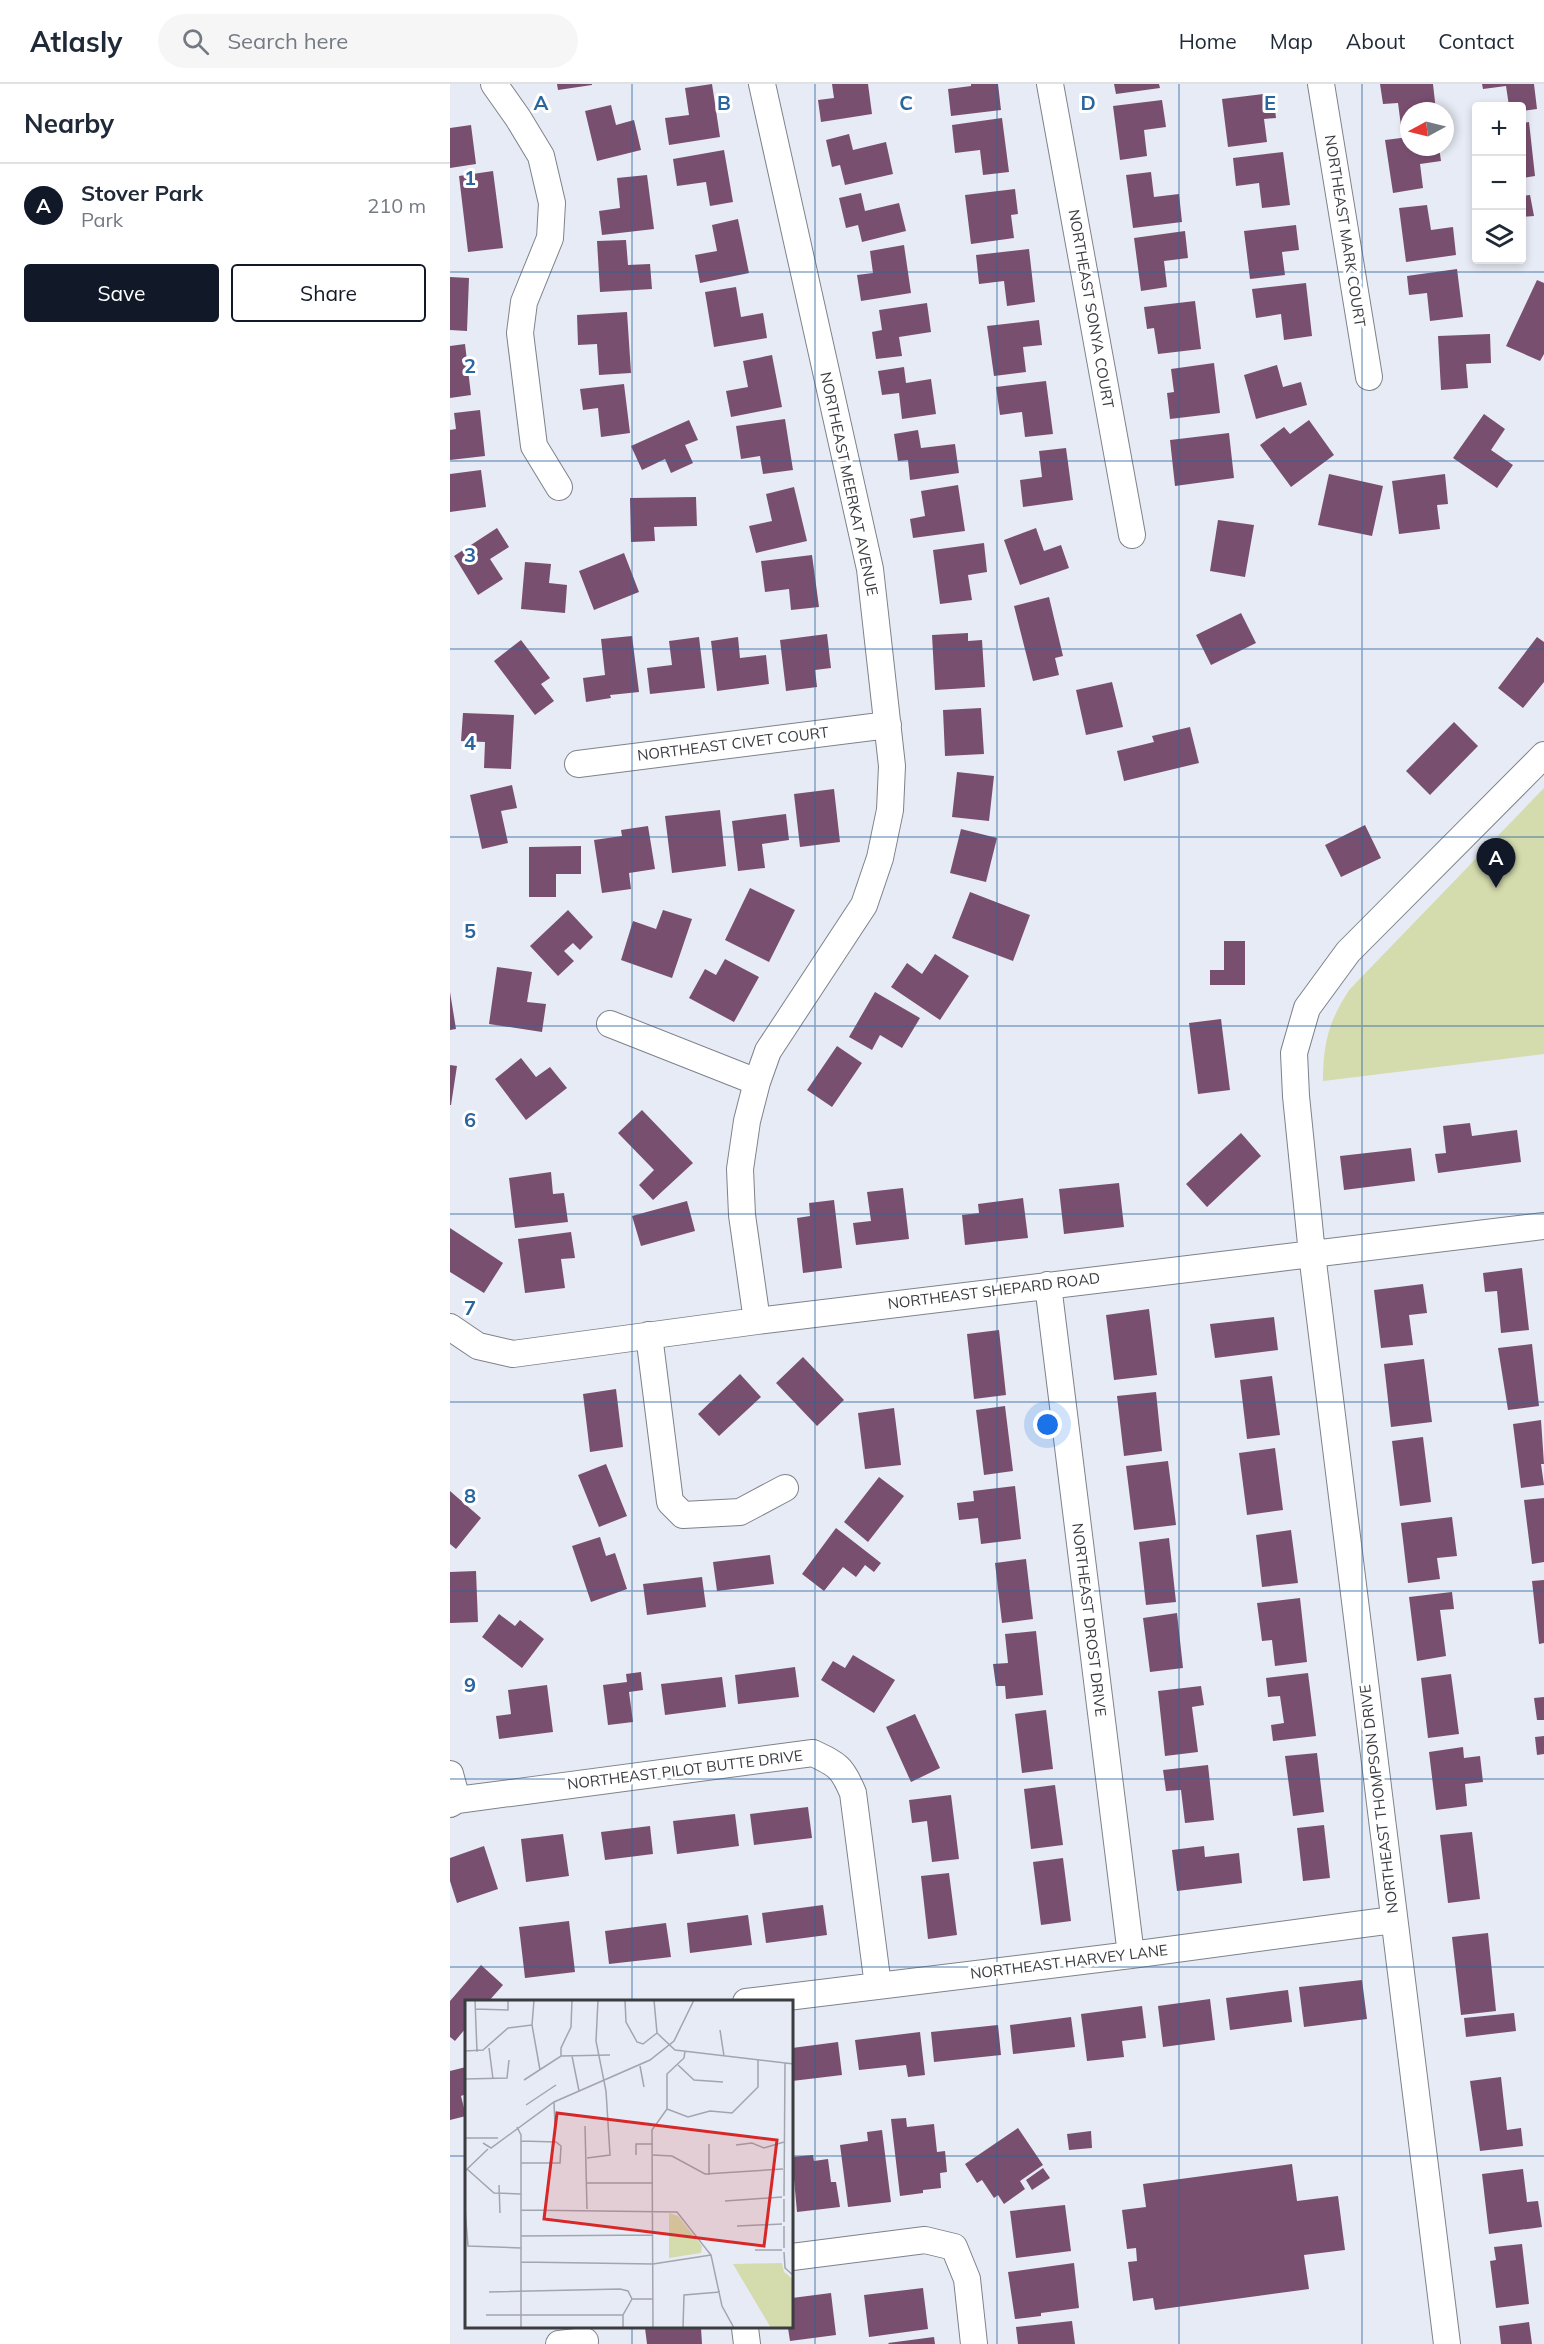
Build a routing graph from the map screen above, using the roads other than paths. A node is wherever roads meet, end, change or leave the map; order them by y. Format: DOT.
graph roads {
  1 [pos="494,84"];
  2 [pos="762,84"];
  3 [pos="1050,84"];
  4 [pos="1321,84"];
  5 [pos="1369,377"];
  6 [pos="559,487"];
  7 [pos="1132,535"];
  8 [pos="888,725"];
  9 [pos="1544,755"];
  10 [pos="578,764"];
  11 [pos="610,1024"];
  12 [pos="757,1082"];
  13 [pos="1544,1226"];
  14 [pos="1312,1254"];
  15 [pos="1048,1285"];
  16 [pos="757,1321"];
  17 [pos="450,1327"];
  18 [pos="649,1335"];
  19 [pos="785,1488"];
  20 [pos="450,1774"];
  21 [pos="454,1802"];
  22 [pos="1393,1920"];
  23 [pos="1131,1955"];
  24 [pos="878,1986"];
  25 [pos="762,2000"];
  26 [pos="794,2257"];
  27 [pos="745,2329"];
  28 [pos="585,2341"];
  29 [pos="559,2344"];
  30 [pos="747,2344"];
  31 [pos="974,2344"];
  32 [pos="1447,2344"];
  1 -- 6 [label="street"];
  2 -- 8 [label="street, NORTHEAST MEERKAT AVENUE"];
  3 -- 7 [label="street, NORTHEAST SONYA COURT"];
  4 -- 5 [label="street, NORTHEAST MARK COURT"];
  8 -- 10 [label="street, NORTHEAST CIVET COURT"];
  8 -- 12 [label="street, NORTHEAST MEERKAT AVENUE"];
  9 -- 14 [label="street, NORTHEAST THOMPSON DRIVE"];
  11 -- 12 [label="street"];
  12 -- 16 [label="street, NORTHEAST MEERKAT AVENUE"];
  13 -- 14 [label="street, NORTHEAST SHEPARD ROAD"];
  14 -- 15 [label="street, NORTHEAST SHEPARD ROAD"];
  14 -- 22 [label="street, NORTHEAST THOMPSON DRIVE"];
  15 -- 16 [label="street, NORTHEAST SHEPARD ROAD"];
  15 -- 23 [label="street, NORTHEAST DROST DRIVE"];
  16 -- 18 [label="street, NORTHEAST SHEPARD ROAD"];
  17 -- 18 [label="street, NORTHEAST SHEPARD ROAD"];
  18 -- 19 [label="street"];
  20 -- 21 [label="street"];
  21 -- 24 [label="street, NORTHEAST PILOT BUTTE DRIVE"];
  22 -- 23 [label="street, NORTHEAST HARVEY LANE"];
  22 -- 32 [label="street, NORTHEAST THOMPSON DRIVE"];
  23 -- 24 [label="street, NORTHEAST HARVEY LANE"];
  24 -- 25 [label="street, NORTHEAST HARVEY LANE"];
  26 -- 31 [label="street"];
  27 -- 30 [label="street"];
  28 -- 29 [label="street"];
}
